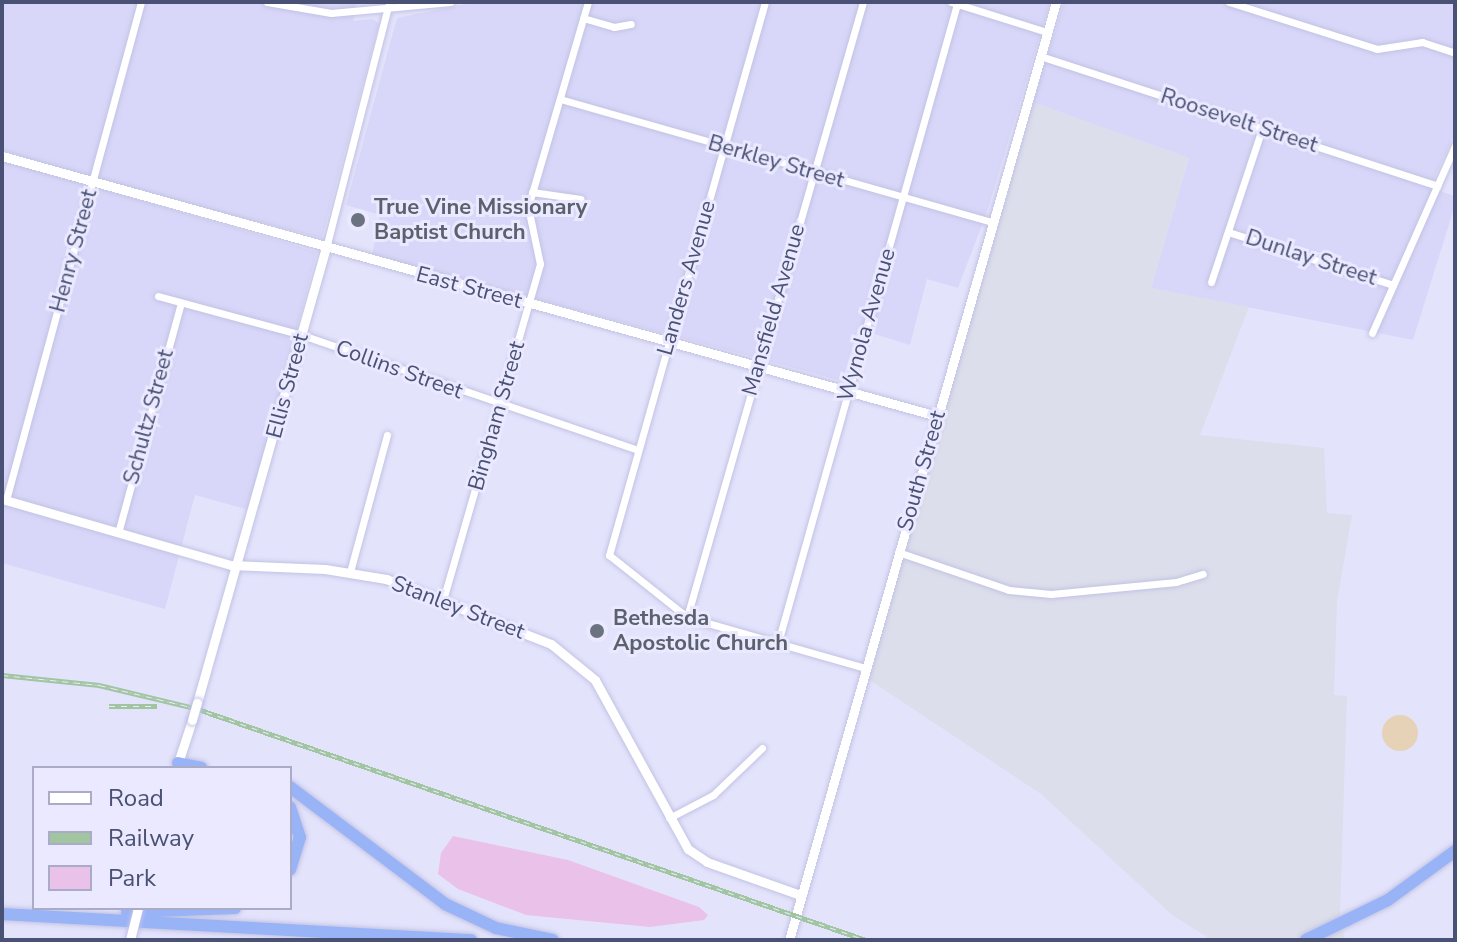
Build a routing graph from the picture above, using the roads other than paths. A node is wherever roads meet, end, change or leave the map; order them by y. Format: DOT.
graph roads {
  1 [pos="141,2"];
  2 [pos="267,2"];
  3 [pos="389,2"];
  4 [pos="450,2"];
  5 [pos="588,2"];
  6 [pos="765,2"];
  7 [pos="863,2"];
  8 [pos="1056,2"];
  9 [pos="1229,2"];
  10 [pos="954,3"];
  11 [pos="969,5"];
  12 [pos="389,12"];
  13 [pos="583,18"];
  14 [pos="631,24"];
  15 [pos="1047,32"];
  16 [pos="1455,53"];
  17 [pos="1040,56"];
  18 [pos="560,99"];
  19 [pos="1262,129"];
  20 [pos="1455,146"];
  21 [pos="725,147"];
  22 [pos="2,156"];
  23 [pos="813,173"];
  24 [pos="92,185"];
  25 [pos="1437,186"];
  26 [pos="532,192"];
  27 [pos="580,199"];
  28 [pos="904,199"];
  29 [pos="992,222"];
  30 [pos="1228,232"];
  31 [pos="326,248"];
  32 [pos="1211,282"];
  33 [pos="1393,285"];
  34 [pos="158,296"];
  35 [pos="181,303"];
  36 [pos="529,304"];
  37 [pos="1372,333"];
  38 [pos="302,335"];
  39 [pos="668,343"];
  40 [pos="758,367"];
  41 [pos="847,392"];
  42 [pos="501,407"];
  43 [pos="937,416"];
  44 [pos="387,435"];
  45 [pos="637,450"];
  46 [pos="4,500"];
  47 [pos="118,533"];
  48 [pos="898,552"];
  49 [pos="239,566"];
  50 [pos="350,572"];
  51 [pos="1203,574"];
  52 [pos="443,600"];
  53 [pos="687,617"];
  54 [pos="777,646"];
  55 [pos="865,668"];
  56 [pos="762,748"];
  57 [pos="178,766"];
  58 [pos="292,789"];
  59 [pos="292,813"];
  60 [pos="669,818"];
  61 [pos="1455,851"];
  62 [pos="292,863"];
  63 [pos="800,895"];
  64 [pos="138,910"];
  65 [pos="199,910"];
  66 [pos="2,914"];
  67 [pos="72,917"];
  68 [pos="130,940"];
  69 [pos="471,940"];
  70 [pos="553,940"];
  71 [pos="789,940"];
  72 [pos="1306,940"];
  1 -- 24 [label="street, Henry Street"];
  2 -- 12 [label="street"];
  3 -- 12 [label="street, Ellis Street"];
  4 -- 12 [label="street"];
  5 -- 13 [label="street, Bingham Street"];
  6 -- 21 [label="street, Landers Avenue"];
  7 -- 23 [label="street, Mansfield Avenue"];
  8 -- 15 [label="main road, South Street"];
  9 -- 16 [label="street"];
  10 -- 11 [label="street"];
  10 -- 28 [label="street, Wynola Avenue"];
  11 -- 15 [label="street"];
  12 -- 31 [label="street, Ellis Street"];
  13 -- 14 [label="street"];
  13 -- 18 [label="street, Bingham Street"];
  15 -- 17 [label="main road, South Street"];
  17 -- 19 [label="street, Roosevelt Street"];
  17 -- 29 [label="main road, South Street"];
  18 -- 21 [label="street, Berkley Street"];
  18 -- 26 [label="street, Bingham Street"];
  19 -- 25 [label="street, Roosevelt Street"];
  19 -- 30 [label="street"];
  20 -- 25 [label="street"];
  21 -- 23 [label="street, Berkley Street"];
  21 -- 39 [label="street, Landers Avenue"];
  22 -- 24 [label="main road, East Street"];
  23 -- 28 [label="street, Berkley Street"];
  23 -- 40 [label="street, Mansfield Avenue"];
  24 -- 31 [label="main road, East Street"];
  24 -- 46 [label="street, Henry Street"];
  25 -- 33 [label="street"];
  26 -- 27 [label="street"];
  26 -- 36 [label="street, Bingham Street"];
  28 -- 29 [label="street, Berkley Street"];
  28 -- 41 [label="street, Wynola Avenue"];
  29 -- 43 [label="main road, South Street"];
  30 -- 32 [label="street"];
  30 -- 33 [label="street, Dunlay Street"];
  31 -- 36 [label="main road, East Street"];
  31 -- 38 [label="main road, Ellis Street"];
  33 -- 37 [label="street"];
  34 -- 35 [label="street, Collins Street"];
  35 -- 38 [label="street, Collins Street"];
  35 -- 47 [label="street, Schultz Street"];
  36 -- 39 [label="main road, East Street"];
  36 -- 42 [label="street, Bingham Street"];
  38 -- 42 [label="street, Collins Street"];
  38 -- 49 [label="main road, Ellis Street"];
  39 -- 40 [label="main road, East Street"];
  39 -- 45 [label="street, Landers Avenue"];
  40 -- 41 [label="main road, East Street"];
  40 -- 53 [label="street, Mansfield Avenue"];
  41 -- 43 [label="main road, East Street"];
  41 -- 54 [label="street, Wynola Avenue"];
  42 -- 45 [label="street, Collins Street"];
  42 -- 52 [label="street, Bingham Street"];
  43 -- 48 [label="main road, South Street"];
  44 -- 50 [label="street"];
  45 -- 53 [label="street, Landers Avenue"];
  46 -- 47 [label="main road, Stanley Street"];
  47 -- 49 [label="main road, Stanley Street"];
  48 -- 51 [label="street"];
  48 -- 55 [label="main road, South Street"];
  49 -- 50 [label="main road, Stanley Street"];
  49 -- 57 [label="main road, Ellis Street, bridge"];
  50 -- 52 [label="main road, Stanley Street"];
  52 -- 60 [label="main road, Stanley Street"];
  53 -- 54 [label="street"];
  54 -- 55 [label="street"];
  55 -- 63 [label="main road, South Street"];
  56 -- 60 [label="street"];
  58 -- 70 [label="highway"];
  59 -- 62 [label="highway"];
  60 -- 63 [label="main road, Stanley Street"];
  61 -- 72 [label="highway"];
  63 -- 71 [label="main road, South Street"];
  64 -- 68 [label="main road, bridge"];
  65 -- 67 [label="highway"];
  66 -- 67 [label="highway"];
  67 -- 69 [label="highway"];
}
